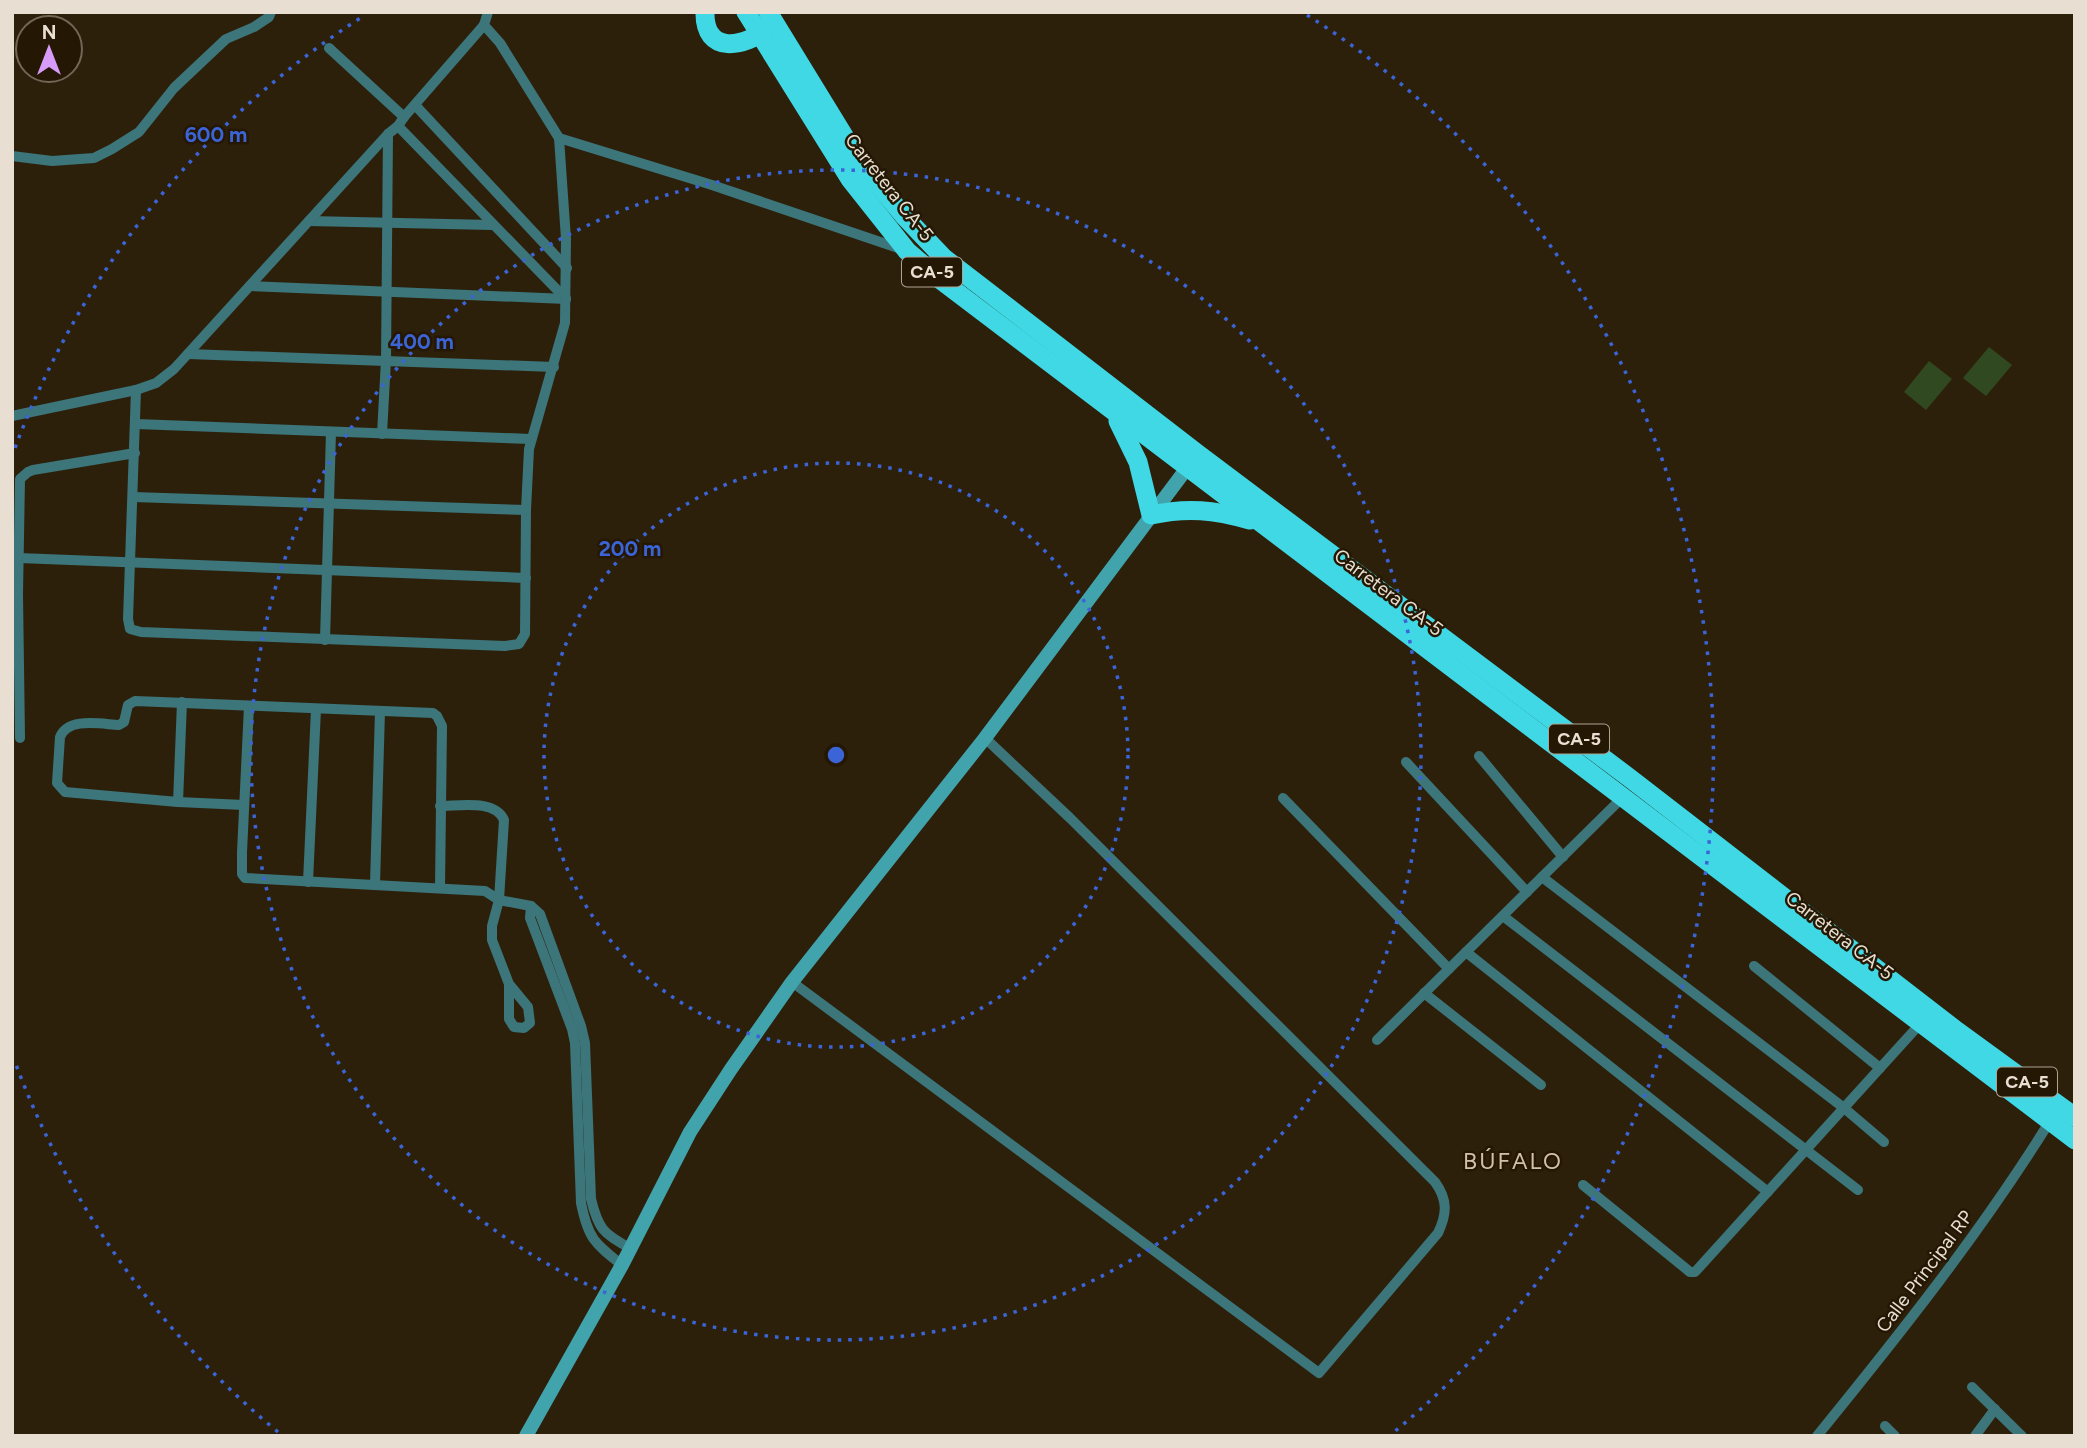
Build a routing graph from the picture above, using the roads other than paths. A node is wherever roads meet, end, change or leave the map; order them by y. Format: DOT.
graph roads {
  1 [pos="271,12"];
  2 [pos="488,12"];
  3 [pos="705,12"];
  4 [pos="746,12"];
  5 [pos="767,24"];
  6 [pos="484,25"];
  7 [pos="329,48"];
  8 [pos="415,105"];
  9 [pos="401,122"];
  10 [pos="388,134"];
  11 [pos="559,138"];
  12 [pos="12,156"];
  13 [pos="309,221"];
  14 [pos="388,223"];
  15 [pos="492,225"];
  16 [pos="907,251"];
  17 [pos="567,268"];
  18 [pos="250,286"];
  19 [pos="386,290"];
  20 [pos="566,299"];
  21 [pos="188,354"];
  22 [pos="386,360"];
  23 [pos="554,367"];
  24 [pos="136,390"];
  25 [pos="1112,411"];
  26 [pos="12,416"];
  27 [pos="136,424"];
  28 [pos="331,432"];
  29 [pos="382,434"];
  30 [pos="531,439"];
  31 [pos="135,453"];
  32 [pos="1192,461"];
  33 [pos="133,497"];
  34 [pos="329,504"];
  35 [pos="526,510"];
  36 [pos="1152,515"];
  37 [pos="1259,522"];
  38 [pos="16,530"];
  39 [pos="19,558"];
  40 [pos="131,564"];
  41 [pos="327,571"];
  42 [pos="526,578"];
  43 [pos="15,593"];
  44 [pos="325,640"];
  45 [pos="181,702"];
  46 [pos="249,706"];
  47 [pos="316,709"];
  48 [pos="380,711"];
  49 [pos="20,738"];
  50 [pos="985,738"];
  51 [pos="1479,756"];
  52 [pos="1406,761"];
  53 [pos="1623,797"];
  54 [pos="1283,798"];
  55 [pos="178,802"];
  56 [pos="244,805"];
  57 [pos="440,806"];
  58 [pos="1563,857"];
  59 [pos="1542,877"];
  60 [pos="308,882"];
  61 [pos="375,884"];
  62 [pos="440,888"];
  63 [pos="1527,892"];
  64 [pos="499,901"];
  65 [pos="531,906"];
  66 [pos="1503,916"];
  67 [pos="1466,952"];
  68 [pos="1754,967"];
  69 [pos="1449,969"];
  70 [pos="1853,973"];
  71 [pos="792,982"];
  72 [pos="509,984"];
  73 [pos="1424,993"];
  74 [pos="1920,1024"];
  75 [pos="1956,1031"];
  76 [pos="1377,1040"];
  77 [pos="1880,1068"];
  78 [pos="1541,1085"];
  79 [pos="1844,1108"];
  80 [pos="2075,1117"];
  81 [pos="2050,1121"];
  82 [pos="2075,1140"];
  83 [pos="1884,1142"];
  84 [pos="1806,1149"];
  85 [pos="1583,1185"];
  86 [pos="1858,1190"];
  87 [pos="1768,1192"];
  88 [pos="630,1248"];
  89 [pos="622,1265"];
  90 [pos="1972,1387"];
  91 [pos="1995,1409"];
  92 [pos="1885,1426"];
  93 [pos="526,1436"];
  94 [pos="1817,1436"];
  95 [pos="1895,1436"];
  96 [pos="1975,1436"];
  97 [pos="2022,1436"];
  1 -- 12 [label="street"];
  2 -- 6 [label="street"];
  3 -- 5 [label="highway"];
  4 -- 5 [label="highway, Carretera CA-5 / CA-5"];
  5 -- 16 [label="highway, Carretera CA-5 / CA-5"];
  5 -- 32 [label="highway, Carretera CA-5 / CA-5"];
  6 -- 8 [label="street"];
  6 -- 11 [label="street"];
  7 -- 9 [label="street"];
  8 -- 9 [label="street"];
  8 -- 17 [label="street"];
  9 -- 10 [label="street"];
  9 -- 15 [label="street"];
  10 -- 13 [label="street"];
  10 -- 14 [label="street"];
  11 -- 16 [label="street"];
  11 -- 17 [label="street"];
  13 -- 14 [label="street"];
  13 -- 18 [label="street"];
  14 -- 15 [label="street"];
  14 -- 19 [label="street"];
  15 -- 20 [label="street"];
  16 -- 25 [label="highway, Carretera CA-5 / CA-5"];
  17 -- 20 [label="street"];
  18 -- 19 [label="street"];
  18 -- 21 [label="street"];
  19 -- 20 [label="street"];
  19 -- 22 [label="street"];
  20 -- 23 [label="street"];
  21 -- 22 [label="street"];
  21 -- 24 [label="street"];
  22 -- 23 [label="street"];
  22 -- 29 [label="street"];
  23 -- 30 [label="street"];
  24 -- 26 [label="street"];
  24 -- 27 [label="street"];
  25 -- 32 [label="highway, Carretera CA-5 / CA-5"];
  25 -- 36 [label="highway"];
  27 -- 28 [label="street"];
  27 -- 31 [label="street"];
  28 -- 29 [label="street"];
  28 -- 34 [label="street"];
  29 -- 30 [label="street"];
  30 -- 35 [label="street"];
  31 -- 33 [label="street"];
  31 -- 38 [label="street"];
  32 -- 36 [label="main road"];
  32 -- 37 [label="highway, Carretera CA-5 / CA-5"];
  32 -- 75 [label="highway, Carretera CA-5 / CA-5"];
  33 -- 34 [label="street"];
  33 -- 40 [label="street"];
  34 -- 35 [label="street"];
  34 -- 41 [label="street"];
  35 -- 42 [label="street"];
  36 -- 37 [label="highway"];
  36 -- 50 [label="main road"];
  37 -- 53 [label="highway, Carretera CA-5 / CA-5"];
  38 -- 39 [label="street"];
  39 -- 40 [label="street"];
  39 -- 43 [label="street"];
  40 -- 41 [label="street"];
  40 -- 44 [label="street"];
  41 -- 42 [label="street"];
  41 -- 44 [label="street"];
  42 -- 44 [label="street"];
  43 -- 49 [label="street"];
  45 -- 46 [label="street"];
  45 -- 55 [label="street"];
  45 -- 55 [label="street"];
  46 -- 47 [label="street"];
  46 -- 56 [label="street"];
  47 -- 48 [label="street"];
  47 -- 60 [label="street"];
  48 -- 57 [label="street"];
  48 -- 61 [label="street"];
  50 -- 71 [label="main road"];
  50 -- 71 [label="street"];
  51 -- 58 [label="street"];
  52 -- 63 [label="street"];
  53 -- 58 [label="street"];
  53 -- 70 [label="highway, Carretera CA-5 / CA-5"];
  54 -- 69 [label="street"];
  55 -- 56 [label="street"];
  56 -- 60 [label="street"];
  57 -- 62 [label="street"];
  57 -- 64 [label="street"];
  58 -- 59 [label="street"];
  59 -- 63 [label="street"];
  59 -- 79 [label="street"];
  60 -- 61 [label="street"];
  61 -- 62 [label="street"];
  62 -- 64 [label="street"];
  63 -- 66 [label="street"];
  64 -- 65 [label="street"];
  64 -- 72 [label="street"];
  65 -- 88 [label="street"];
  65 -- 89 [label="street"];
  66 -- 67 [label="street"];
  66 -- 84 [label="street"];
  67 -- 69 [label="street"];
  67 -- 87 [label="street"];
  68 -- 77 [label="street"];
  69 -- 73 [label="street"];
  70 -- 74 [label="highway, Carretera CA-5 / CA-5"];
  70 -- 75 [label="highway"];
  71 -- 88 [label="main road"];
  73 -- 76 [label="street"];
  73 -- 78 [label="street"];
  74 -- 77 [label="street"];
  74 -- 81 [label="highway, Carretera CA-5 / CA-5"];
  75 -- 80 [label="highway, Carretera CA-5 / CA-5"];
  77 -- 79 [label="street"];
  79 -- 83 [label="street"];
  79 -- 84 [label="street"];
  81 -- 82 [label="highway, Carretera CA-5 / CA-5"];
  81 -- 94 [label="street, Calle Principal RP"];
  84 -- 86 [label="street"];
  84 -- 87 [label="street"];
  85 -- 87 [label="street"];
  88 -- 89 [label="main road"];
  89 -- 93 [label="main road"];
  90 -- 91 [label="street"];
  91 -- 96 [label="street"];
  91 -- 97 [label="street"];
  92 -- 95 [label="street"];
}
